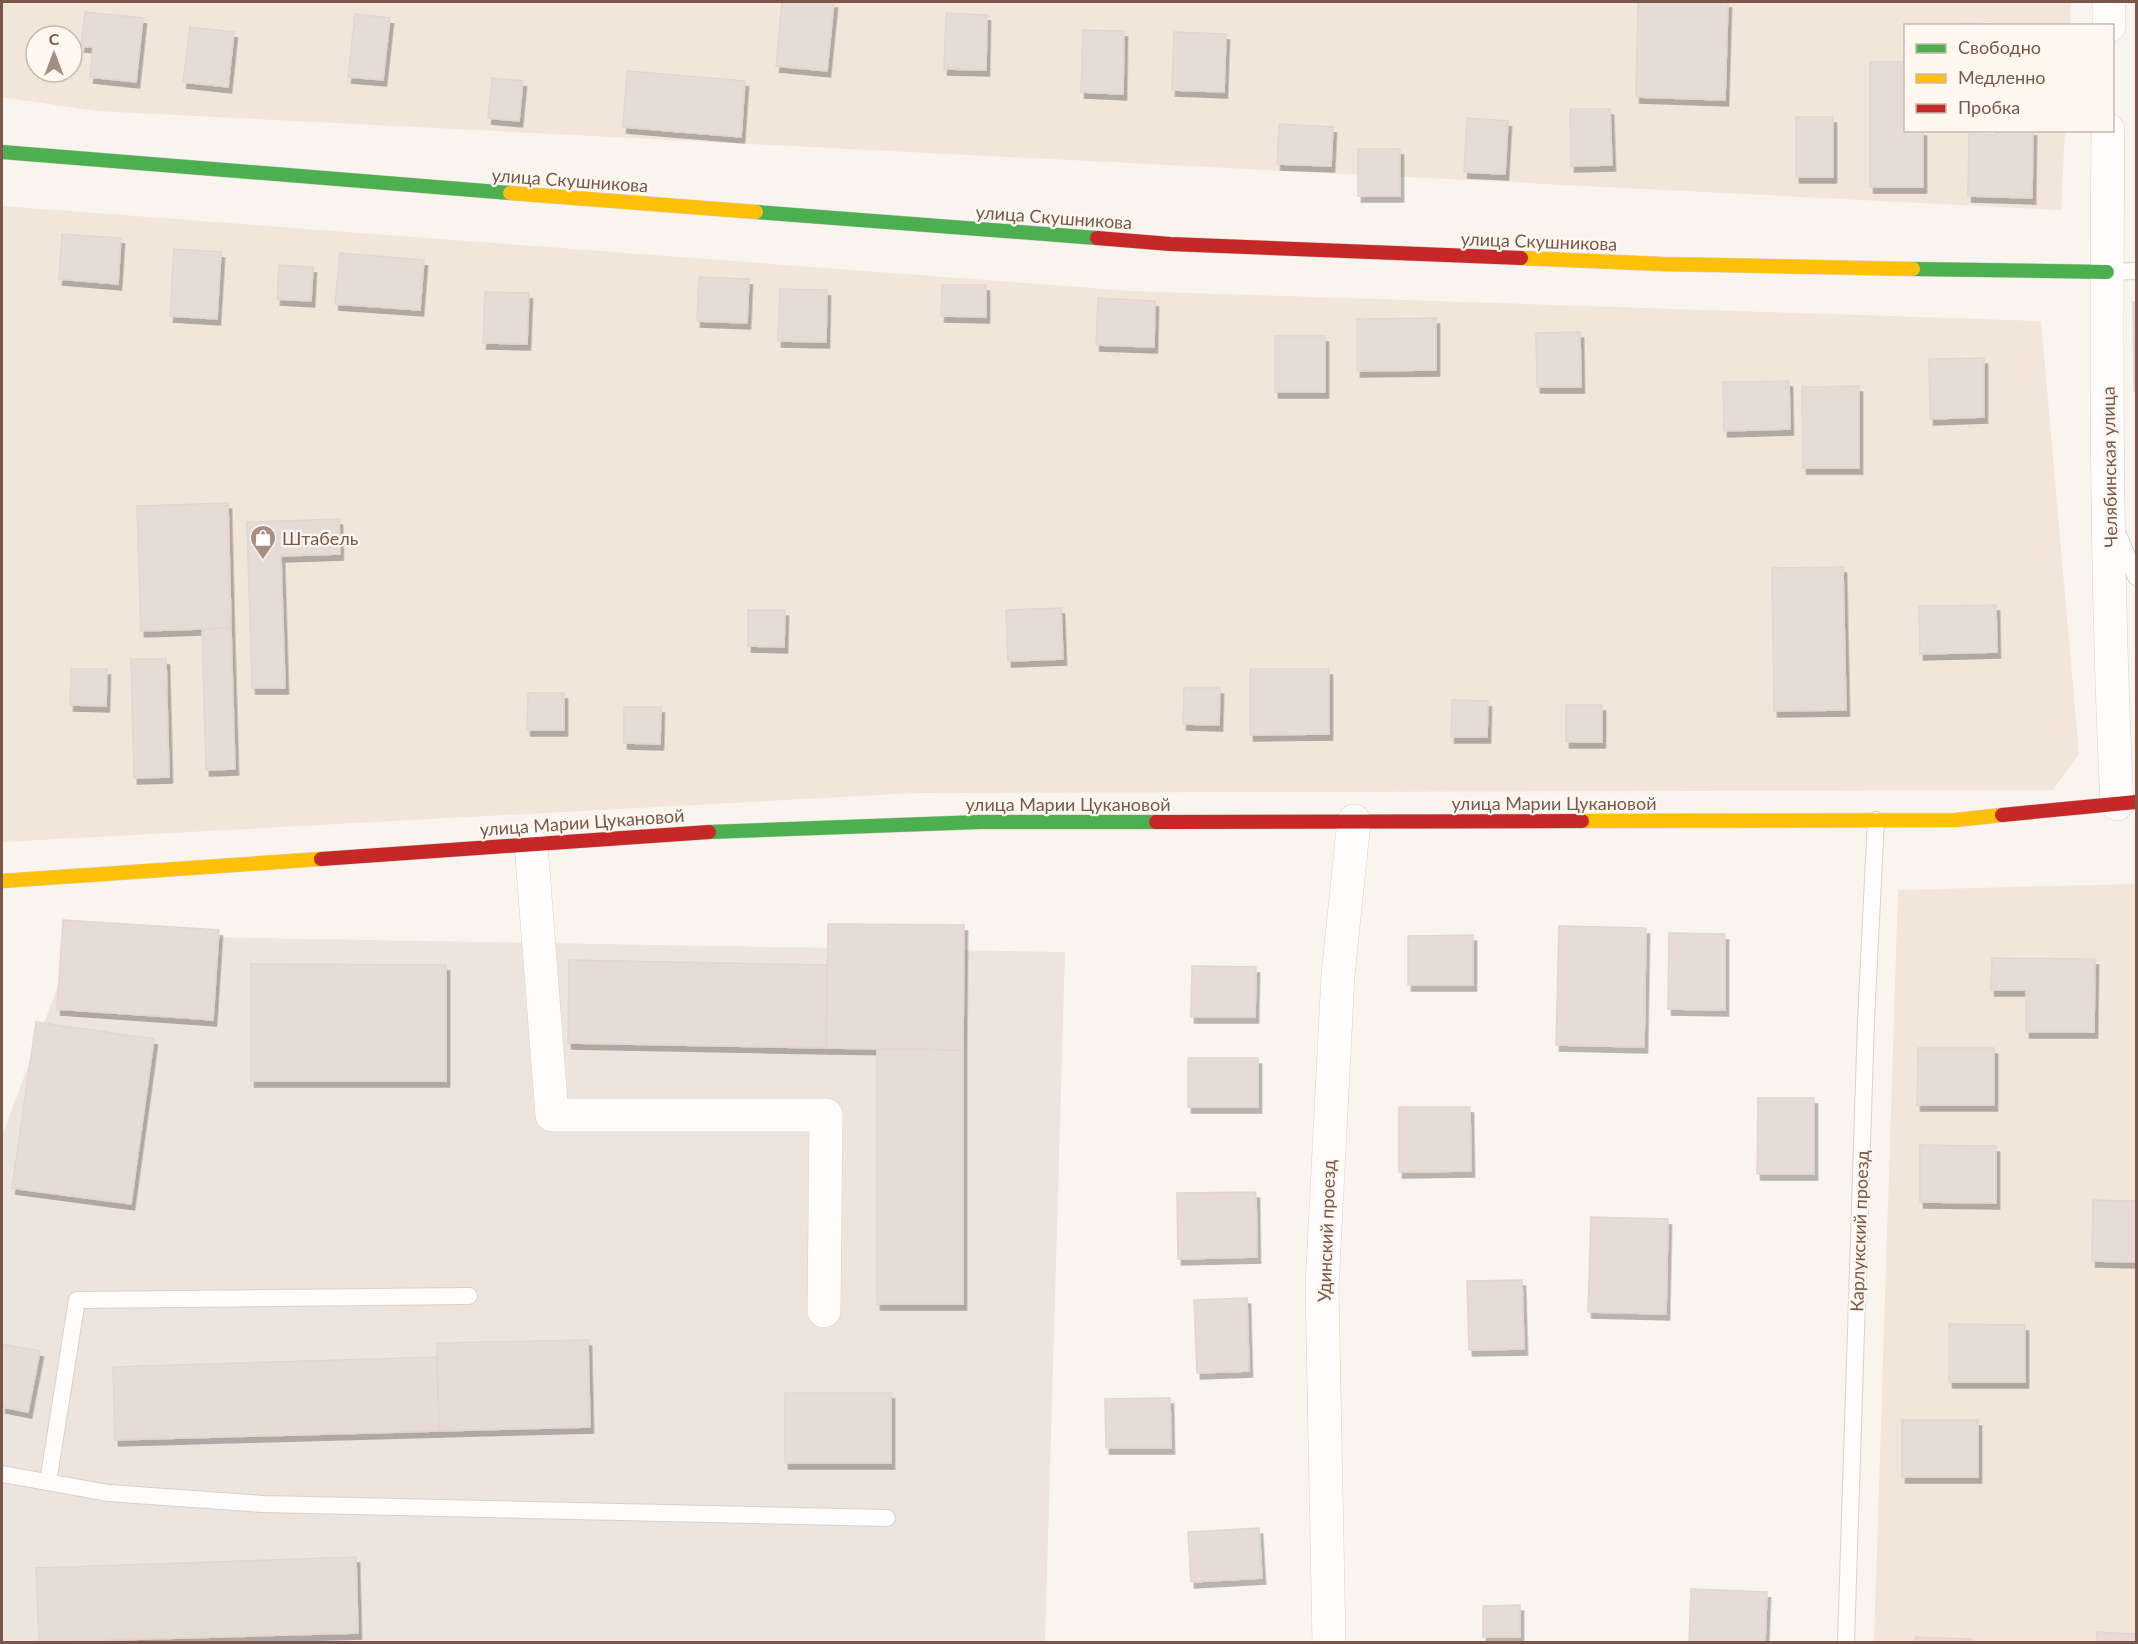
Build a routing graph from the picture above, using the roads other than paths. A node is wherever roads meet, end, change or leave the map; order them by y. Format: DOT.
graph roads {
  1 [pos="2109,2"];
  2 [pos="2109,24"];
  3 [pos="2108,132"];
  4 [pos="2,152"];
  5 [pos="2122,272"];
  6 [pos="2109,514"];
  7 [pos="2136,577"];
  8 [pos="2127,803"];
  9 [pos="1876,820"];
  10 [pos="1354,821"];
  11 [pos="531,844"];
  12 [pos="2,881"];
  13 [pos="469,1296"];
  14 [pos="824,1311"];
  15 [pos="2,1474"];
  16 [pos="48,1482"];
  17 [pos="887,1518"];
  18 [pos="1329,1642"];
  19 [pos="1846,1642"];
  1 -- 2 [label="street"];
  3 -- 5 [label="street, Челябинская улица"];
  4 -- 5 [label="street, улица Скушникова"];
  5 -- 6 [label="street, Челябинская улица"];
  6 -- 7 [label="lane"];
  6 -- 8 [label="street, Челябинская улица"];
  8 -- 9 [label="street, улица Марии Цукановой"];
  9 -- 10 [label="street, улица Марии Цукановой"];
  9 -- 19 [label="lane, Карлукский проезд"];
  10 -- 11 [label="street, улица Марии Цукановой"];
  10 -- 18 [label="street, Удинский проезд"];
  11 -- 12 [label="street, улица Марии Цукановой"];
  11 -- 14 [label="street"];
  13 -- 16 [label="lane"];
  15 -- 16 [label="lane"];
  16 -- 17 [label="lane"];
}
